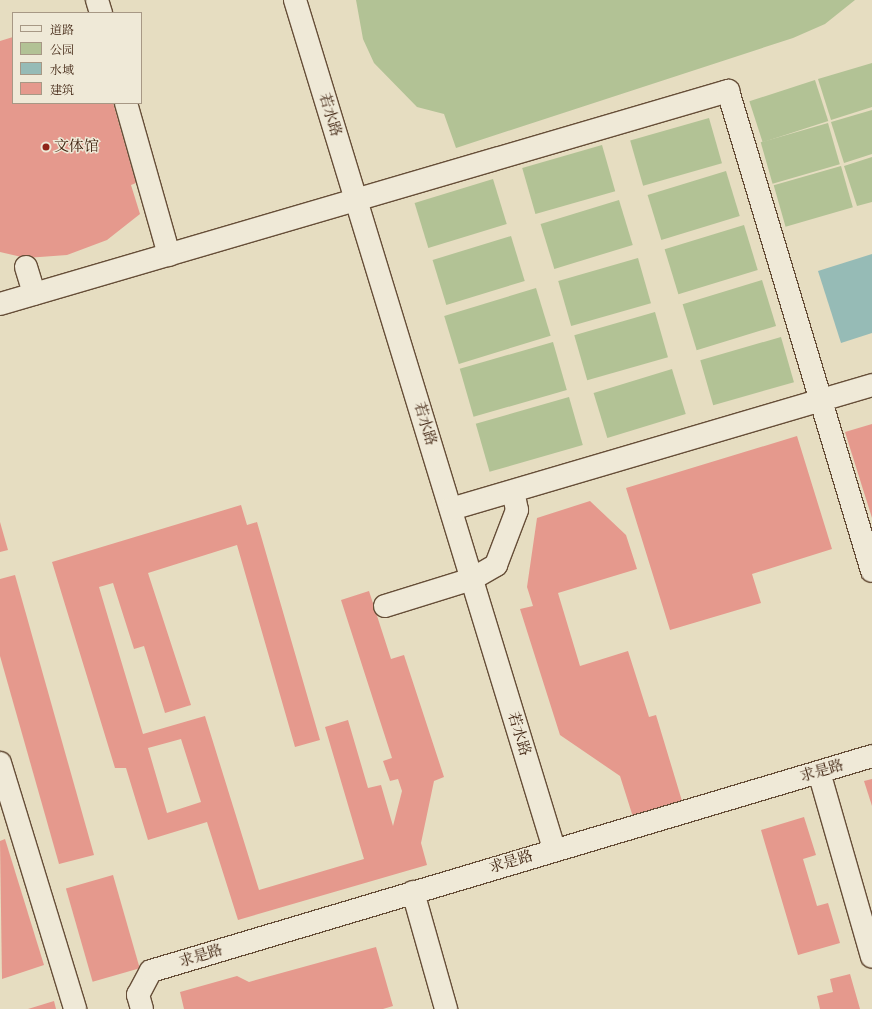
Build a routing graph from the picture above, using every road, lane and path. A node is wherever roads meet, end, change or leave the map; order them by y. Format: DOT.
graph roads {
  1 [pos="97,0"];
  2 [pos="295,0"];
  3 [pos="101,12"];
  4 [pos="126,104"];
  5 [pos="357,201"];
  6 [pos="169,255"];
  7 [pos="26,266"];
  8 [pos="34,294"];
  9 [pos="0,304"];
  10 [pos="872,385"];
  11 [pos="821,400"];
  12 [pos="513,491"];
  13 [pos="451,510"];
  14 [pos="868,542"];
  15 [pos="872,571"];
  16 [pos="472,579"];
  17 [pos="385,606"];
  18 [pos="872,756"];
  19 [pos="0,763"];
  20 [pos="819,772"];
  21 [pos="554,849"];
  22 [pos="413,892"];
  23 [pos="872,956"];
  24 [pos="75,1009"];
  25 [pos="142,1009"];
  26 [pos="446,1009"];
  1 -- 3 [label="lane"];
  2 -- 5 [label="lane, 若水路"];
  4 -- 6 [label="lane"];
  5 -- 6 [label="lane"];
  5 -- 11 [label="lane"];
  5 -- 13 [label="lane, 若水路"];
  6 -- 8 [label="lane"];
  7 -- 8 [label="lane"];
  8 -- 9 [label="lane"];
  10 -- 11 [label="lane"];
  11 -- 12 [label="lane"];
  11 -- 14 [label="lane"];
  12 -- 13 [label="lane"];
  12 -- 16 [label="lane"];
  13 -- 16 [label="lane, 若水路"];
  14 -- 15 [label="lane"];
  16 -- 17 [label="lane"];
  16 -- 21 [label="lane, 若水路"];
  18 -- 20 [label="lane, 求是路"];
  19 -- 24 [label="lane"];
  20 -- 21 [label="lane, 求是路"];
  20 -- 23 [label="lane"];
  21 -- 22 [label="lane, 求是路"];
  22 -- 25 [label="lane, 求是路"];
  22 -- 26 [label="lane"];
}
